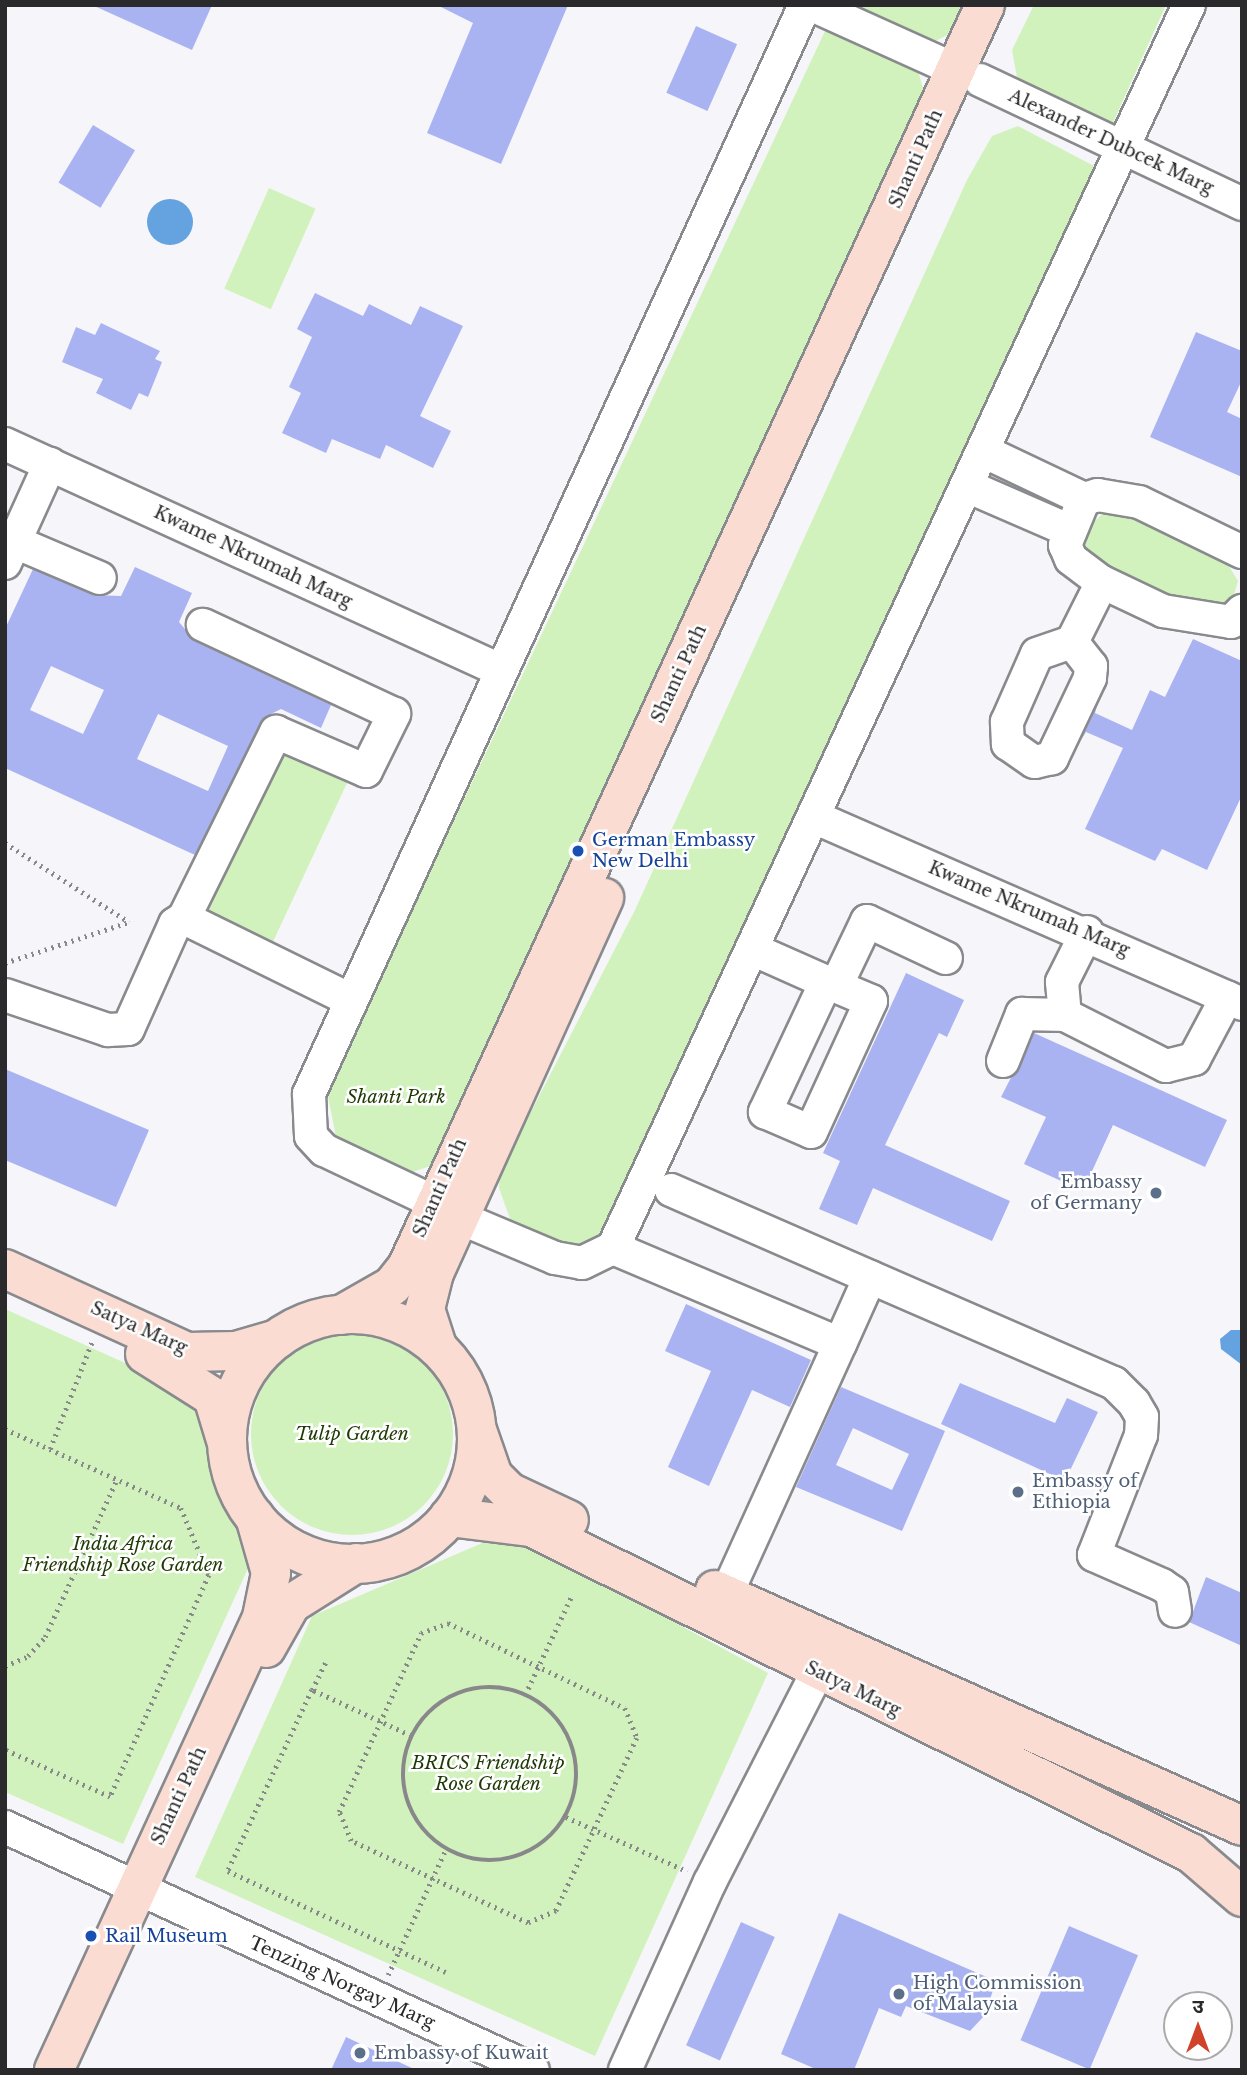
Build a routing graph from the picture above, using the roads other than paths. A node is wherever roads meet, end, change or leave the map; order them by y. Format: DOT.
graph roads {
  1 [pos="805,5"];
  2 [pos="812,5"];
  3 [pos="985,5"];
  4 [pos="1013,5"];
  5 [pos="1189,5"];
  6 [pos="968,75"];
  7 [pos="1123,149"];
  8 [pos="1242,204"];
  9 [pos="5,444"];
  10 [pos="983,451"];
  11 [pos="50,464"];
  12 [pos="967,486"];
  13 [pos="1084,499"];
  14 [pos="1068,530"];
  15 [pos="1242,552"];
  16 [pos="10,553"];
  17 [pos="100,578"];
  18 [pos="1102,582"];
  19 [pos="1242,611"];
  20 [pos="202,625"];
  21 [pos="1072,642"];
  22 [pos="500,670"];
  23 [pos="814,817"];
  24 [pos="184,918"];
  25 [pos="1087,932"];
  26 [pos="752,949"];
  27 [pos="946,958"];
  28 [pos="5,995"];
  29 [pos="351,1000"];
  30 [pos="1234,1001"];
  31 [pos="1066,1015"];
  32 [pos="1003,1061"];
  33 [pos="671,1191"];
  34 [pos="446,1209"];
  35 [pos="613,1248"];
  36 [pos="5,1269"];
  37 [pos="870,1277"];
  38 [pos="5,1293"];
  39 [pos="341,1314"];
  40 [pos="278,1339"];
  41 [pos="840,1344"];
  42 [pos="437,1346"];
  43 [pos="478,1433"];
  44 [pos="227,1449"];
  45 [pos="255,1517"];
  46 [pos="449,1517"];
  47 [pos="356,1563"];
  48 [pos="726,1595"];
  49 [pos="1175,1611"];
  50 [pos="817,1673"];
  51 [pos="1242,1826"];
  52 [pos="5,1827"];
  53 [pos="144,1892"];
  54 [pos="1242,1897"];
  55 [pos="54,2070"];
  56 [pos="68,2070"];
  57 [pos="533,2070"];
  58 [pos="625,2070"];
  1 -- 22 [label="street"];
  2 -- 6 [label="street, Alexander Dubcek Marg"];
  3 -- 6 [label="main road, Shanti Path"];
  4 -- 6 [label="main road, Shanti Path"];
  5 -- 7 [label="street"];
  6 -- 7 [label="street, Alexander Dubcek Marg"];
  6 -- 34 [label="main road, Shanti Path"];
  7 -- 8 [label="street, Alexander Dubcek Marg"];
  7 -- 10 [label="street"];
  9 -- 11 [label="street, Kwame Nkrumah Marg"];
  10 -- 12 [label="street"];
  10 -- 13 [label="street"];
  11 -- 16 [label="street"];
  11 -- 22 [label="street, Kwame Nkrumah Marg"];
  12 -- 14 [label="street"];
  12 -- 23 [label="street"];
  13 -- 14 [label="street"];
  13 -- 15 [label="street"];
  14 -- 18 [label="street"];
  16 -- 17 [label="street"];
  18 -- 19 [label="street"];
  18 -- 21 [label="street"];
  20 -- 24 [label="street"];
  22 -- 29 [label="street"];
  23 -- 25 [label="street, Kwame Nkrumah Marg"];
  23 -- 26 [label="street"];
  24 -- 28 [label="street"];
  24 -- 29 [label="street"];
  25 -- 30 [label="street, Kwame Nkrumah Marg"];
  25 -- 31 [label="street"];
  26 -- 27 [label="street"];
  26 -- 35 [label="street"];
  29 -- 34 [label="street"];
  30 -- 31 [label="street"];
  31 -- 32 [label="street"];
  33 -- 37 [label="street"];
  34 -- 35 [label="street"];
  34 -- 39 [label="main road, Shanti Path"];
  34 -- 42 [label="main road, Shanti Path"];
  35 -- 41 [label="street"];
  36 -- 40 [label="main road, Satya Marg"];
  37 -- 41 [label="street"];
  37 -- 49 [label="street"];
  38 -- 44 [label="main road, Satya Marg"];
  39 -- 40 [label="main road"];
  39 -- 42 [label="main road"];
  40 -- 44 [label="main road"];
  41 -- 48 [label="street"];
  42 -- 43 [label="main road"];
  43 -- 46 [label="main road"];
  43 -- 48 [label="main road, Satya Marg"];
  44 -- 45 [label="main road"];
  45 -- 47 [label="main road"];
  45 -- 53 [label="main road, Shanti Path"];
  46 -- 47 [label="main road"];
  46 -- 50 [label="main road, Satya Marg"];
  47 -- 53 [label="main road, Shanti Path"];
  48 -- 51 [label="main road, Satya Marg"];
  50 -- 54 [label="main road, Satya Marg"];
  50 -- 58 [label="street"];
  52 -- 53 [label="street, Tenzing Norgay Marg"];
  53 -- 55 [label="main road, Shanti Path"];
  53 -- 56 [label="main road, Shanti Path"];
  53 -- 57 [label="street, Tenzing Norgay Marg"];
}
